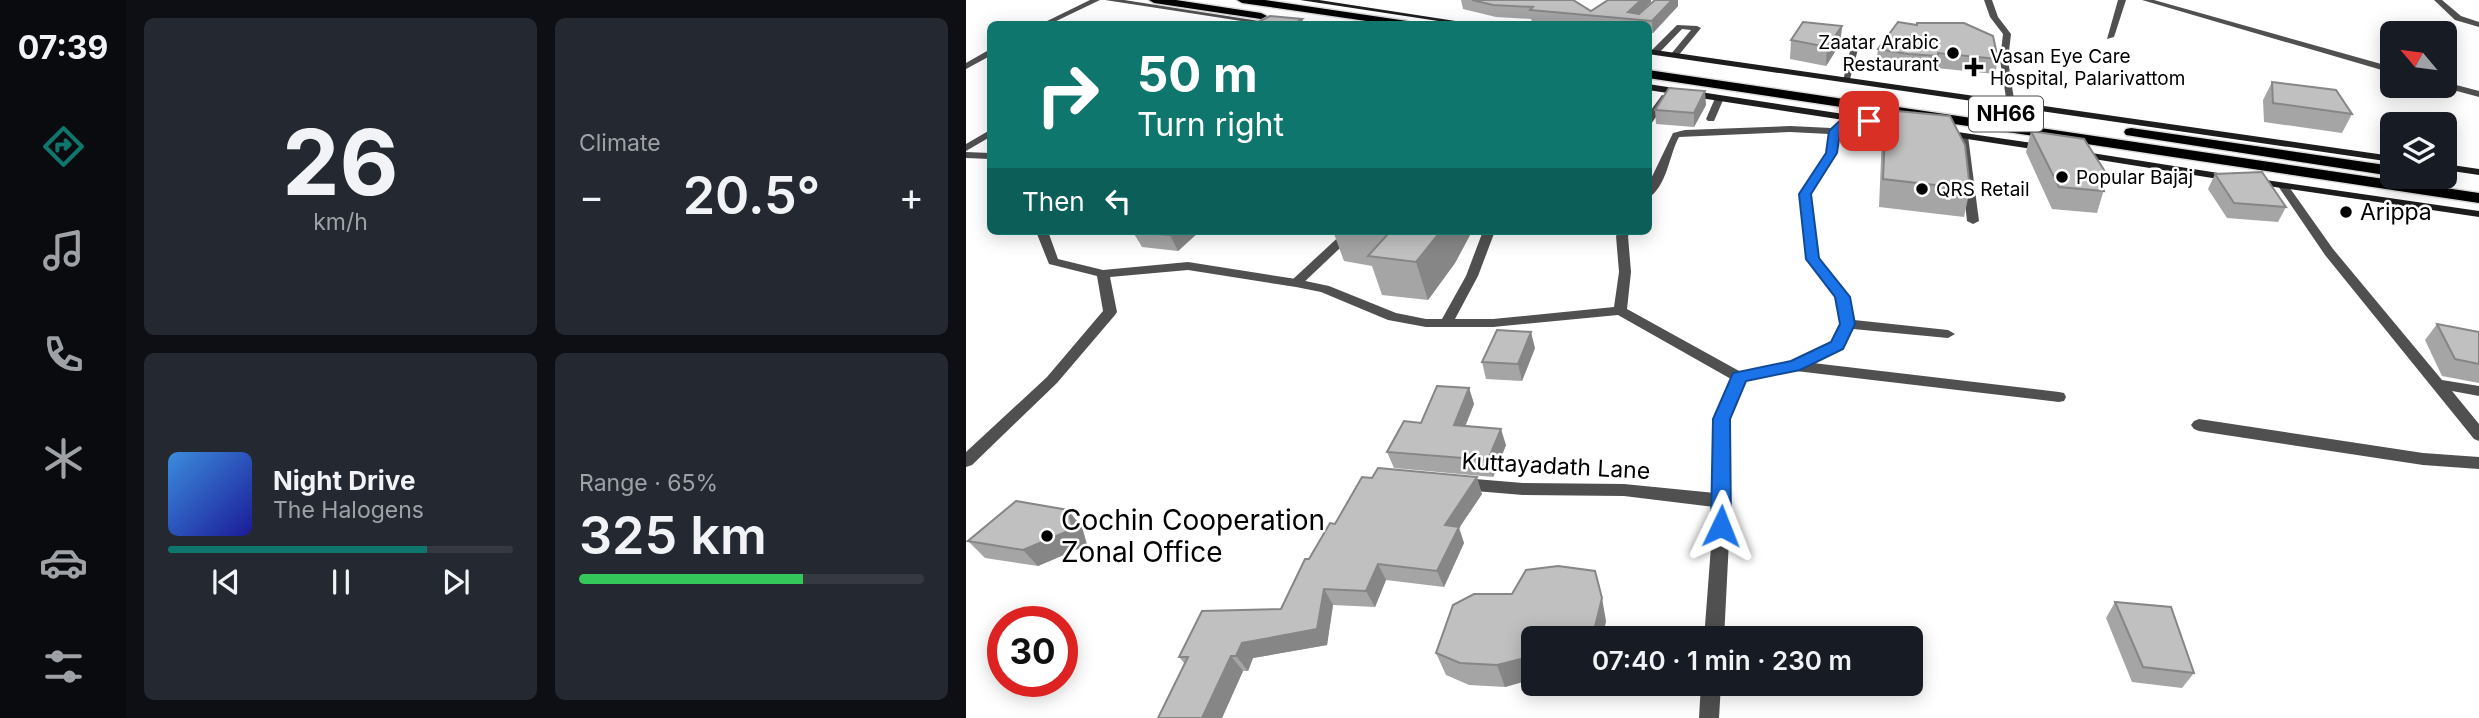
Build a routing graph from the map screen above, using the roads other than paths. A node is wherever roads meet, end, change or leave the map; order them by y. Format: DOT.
graph roads {
  1 [pos="1096,0"];
  2 [pos="1109,0"];
  3 [pos="1154,0"];
  4 [pos="1250,0"];
  5 [pos="1304,0"];
  6 [pos="1988,0"];
  7 [pos="2122,0"];
  8 [pos="2146,0"];
  9 [pos="2438,0"];
  10 [pos="1291,20"];
  11 [pos="1051,21"];
  12 [pos="1253,21"];
  13 [pos="1387,21"];
  14 [pos="1450,21"];
  15 [pos="2479,25"];
  16 [pos="2110,37"];
  17 [pos="1857,38"];
  18 [pos="1652,54"];
  19 [pos="1675,54"];
  20 [pos="987,55"];
  21 [pos="1652,55"];
  22 [pos="1652,55"];
  23 [pos="966,66"];
  24 [pos="2380,67"];
  25 [pos="1652,75"];
  26 [pos="1846,79"];
  27 [pos="1652,88"];
  28 [pos="2457,88"];
  29 [pos="1705,89"];
  30 [pos="1669,90"];
  31 [pos="2479,94"];
  32 [pos="1719,98"];
  33 [pos="2012,104"];
  34 [pos="1652,116"];
  35 [pos="1847,117"];
  36 [pos="1711,119"];
  37 [pos="1910,127"];
  38 [pos="1835,131"];
  39 [pos="1935,131"];
  40 [pos="987,135"];
  41 [pos="1964,136"];
  42 [pos="966,148"];
  43 [pos="2057,150"];
  44 [pos="2070,152"];
  45 [pos="966,155"];
  46 [pos="987,156"];
  47 [pos="2380,159"];
  48 [pos="2360,160"];
  49 [pos="2380,167"];
  50 [pos="2457,169"];
  51 [pos="2479,172"];
  52 [pos="2352,180"];
  53 [pos="2457,182"];
  54 [pos="2479,185"];
  55 [pos="2283,186"];
  56 [pos="1652,188"];
  57 [pos="2479,198"];
  58 [pos="2372,199"];
  59 [pos="2479,214"];
  60 [pos="1973,221"];
  61 [pos="1043,235"];
  62 [pos="1348,235"];
  63 [pos="1487,235"];
  64 [pos="1623,235"];
  65 [pos="1103,274"];
  66 [pos="1296,283"];
  67 [pos="1620,311"];
  68 [pos="1447,321"];
  69 [pos="1848,324"];
  70 [pos="1948,334"];
  71 [pos="1795,366"];
  72 [pos="1739,377"];
  73 [pos="2437,384"];
  74 [pos="2479,391"];
  75 [pos="2059,397"];
  76 [pos="2199,425"];
  77 [pos="2479,435"];
  78 [pos="966,461"];
  79 [pos="2479,463"];
  80 [pos="1444,482"];
  81 [pos="1723,501"];
  82 [pos="1715,626"];
  83 [pos="1710,696"];
  84 [pos="1709,718"];
  1 -- 11 [label="street"];
  2 -- 12 [label="street"];
  3 -- 10 [label="highway"];
  4 -- 13 [label="highway"];
  5 -- 14 [label="street"];
  6 -- 33 [label="street"];
  7 -- 16 [label="street"];
  8 -- 24 [label="street"];
  9 -- 15 [label="street"];
  17 -- 26 [label="street"];
  18 -- 19 [label="street"];
  19 -- 21 [label="street"];
  19 -- 26 [label="street"];
  20 -- 23 [label="street"];
  22 -- 48 [label="highway, NH66"];
  25 -- 29 [label="highway, NH66"];
  26 -- 33 [label="street"];
  27 -- 30 [label="street"];
  28 -- 31 [label="street"];
  29 -- 30 [label="street"];
  29 -- 32 [label="street"];
  29 -- 52 [label="highway, NH66"];
  30 -- 34 [label="street"];
  32 -- 35 [label="street"];
  32 -- 36 [label="street"];
  33 -- 48 [label="street"];
  35 -- 37 [label="street"];
  35 -- 38 [label="street"];
  38 -- 56 [label="street"];
  38 -- 69 [label="street"];
  39 -- 41 [label="street"];
  40 -- 42 [label="street"];
  41 -- 43 [label="street"];
  41 -- 60 [label="street"];
  44 -- 55 [label="street"];
  45 -- 46 [label="street"];
  47 -- 48 [label="street"];
  48 -- 49 [label="highway, NH66"];
  50 -- 51 [label="street"];
  52 -- 57 [label="highway, NH66"];
  52 -- 58 [label="street"];
  53 -- 54 [label="highway"];
  55 -- 58 [label="street"];
  55 -- 73 [label="street"];
  58 -- 59 [label="street"];
  61 -- 65 [label="street"];
  62 -- 66 [label="street"];
  63 -- 68 [label="street"];
  64 -- 67 [label="street"];
  65 -- 66 [label="street"];
  65 -- 78 [label="street"];
  66 -- 68 [label="street"];
  67 -- 68 [label="street"];
  67 -- 72 [label="street"];
  69 -- 70 [label="street"];
  69 -- 71 [label="street"];
  71 -- 72 [label="street"];
  71 -- 75 [label="street"];
  72 -- 81 [label="street"];
  73 -- 74 [label="street"];
  73 -- 77 [label="street"];
  76 -- 79 [label="street"];
  80 -- 81 [label="street, Kuttayadath Lane"];
  81 -- 82 [label="street"];
  83 -- 84 [label="street"];
}
